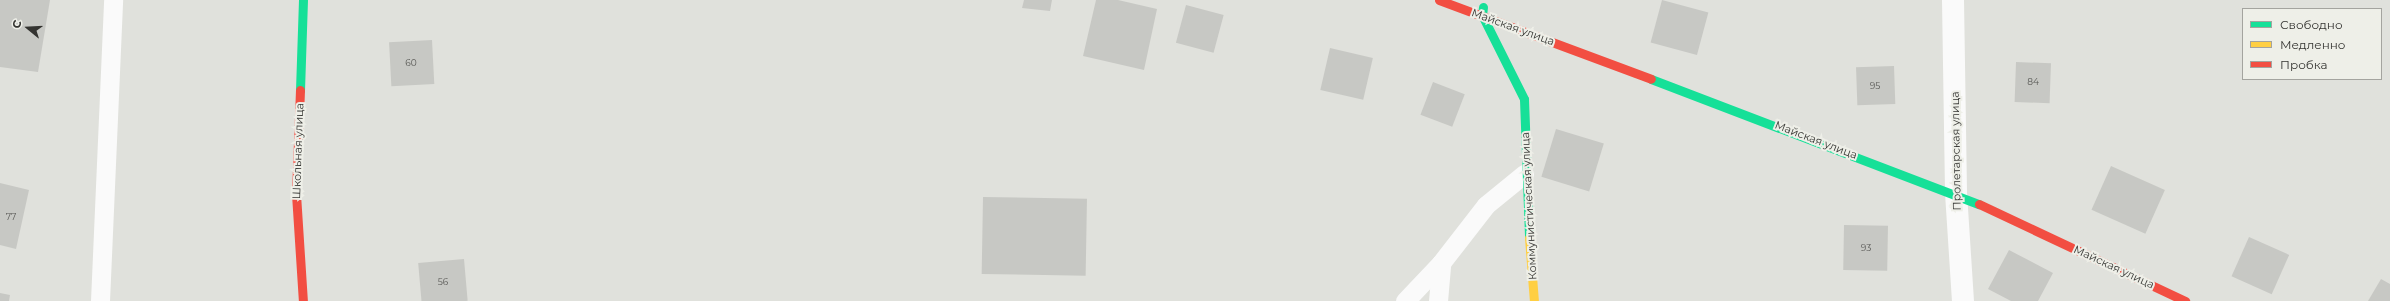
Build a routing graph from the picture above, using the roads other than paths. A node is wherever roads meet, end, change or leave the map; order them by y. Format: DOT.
graph roads {
  1 [pos="113,0"];
  2 [pos="303,0"];
  3 [pos="1439,0"];
  4 [pos="1484,0"];
  5 [pos="1953,0"];
  6 [pos="1482,15"];
  7 [pos="1524,174"];
  8 [pos="1956,193"];
  9 [pos="1441,263"];
  10 [pos="100,301"];
  11 [pos="303,301"];
  12 [pos="1405,301"];
  13 [pos="1438,301"];
  14 [pos="1534,301"];
  15 [pos="1963,301"];
  16 [pos="2185,301"];
  1 -- 10 [label="lane"];
  2 -- 11 [label="street, Школьная улица"];
  3 -- 6 [label="street, Майская улица"];
  4 -- 6 [label="street"];
  5 -- 8 [label="street, Пролетарская улица"];
  6 -- 7 [label="street, Коммунистическая улица"];
  6 -- 8 [label="street, Майская улица"];
  7 -- 9 [label="lane"];
  7 -- 14 [label="street, Коммунистическая улица"];
  8 -- 15 [label="street, Пролетарская улица"];
  8 -- 16 [label="street, Майская улица"];
  9 -- 12 [label="lane"];
  9 -- 13 [label="lane"];
}
